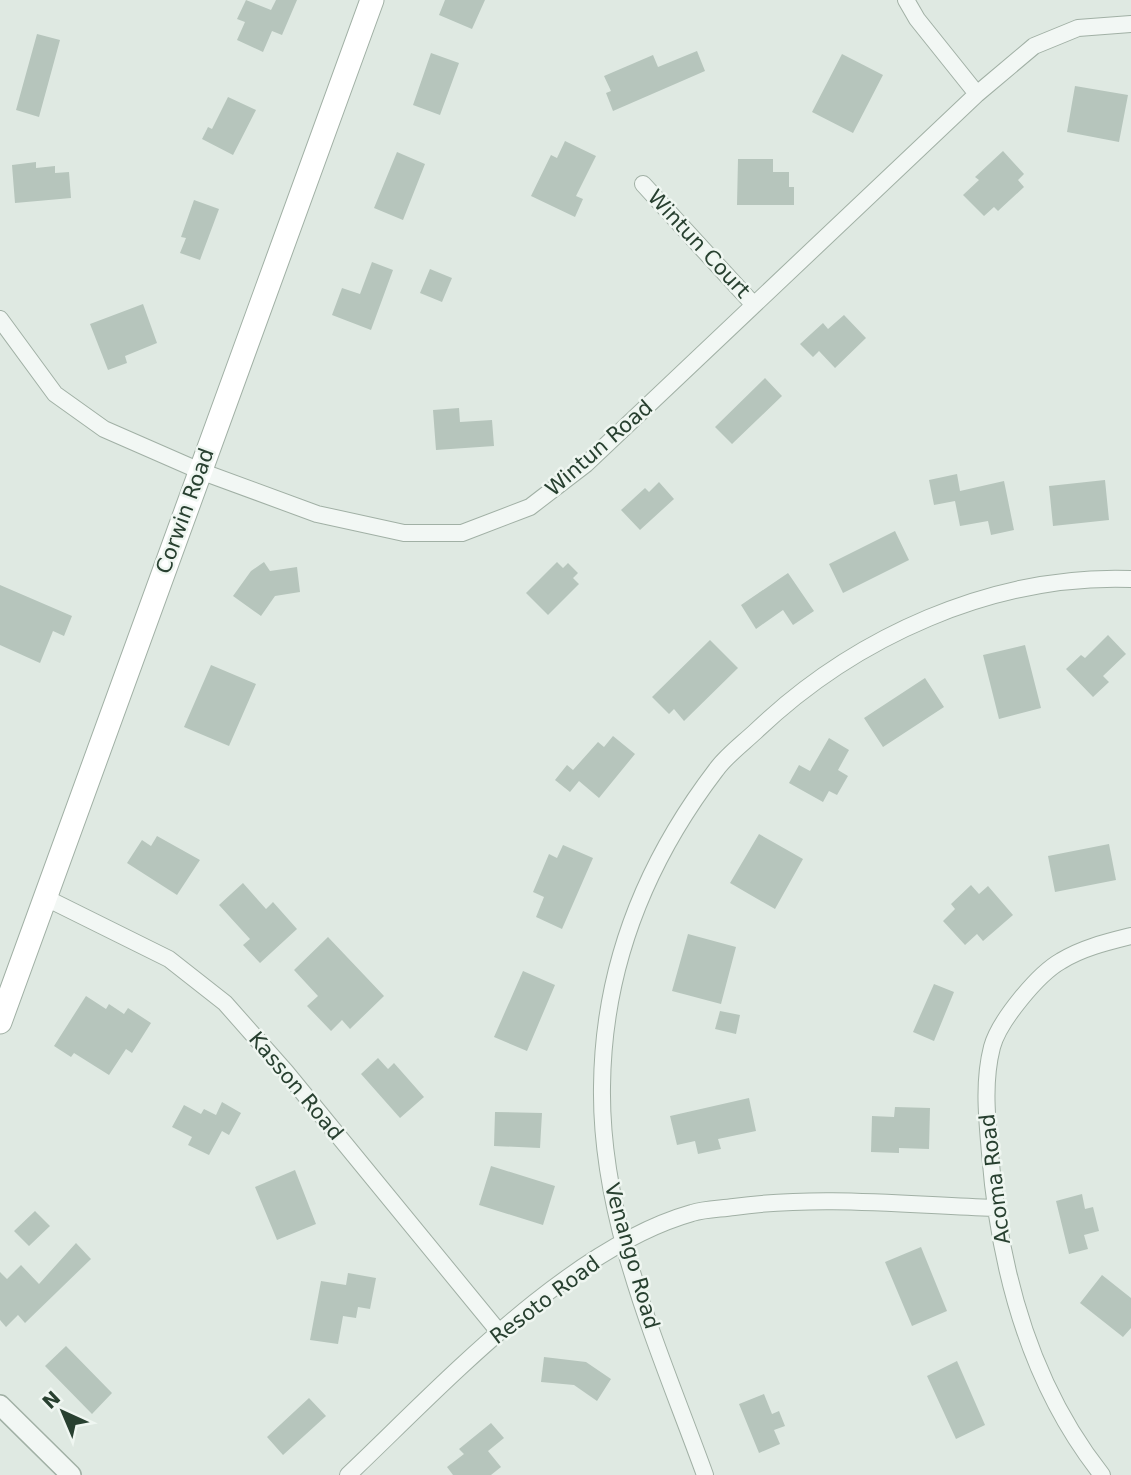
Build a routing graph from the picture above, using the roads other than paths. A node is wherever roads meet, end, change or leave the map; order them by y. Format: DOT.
graph roads {
  1 [pos="372,0"];
  2 [pos="906,0"];
  3 [pos="1131,24"];
  4 [pos="977,94"];
  5 [pos="643,184"];
  6 [pos="754,305"];
  7 [pos="0,319"];
  8 [pos="200,471"];
  9 [pos="1131,579"];
  10 [pos="44,897"];
  11 [pos="1131,936"];
  12 [pos="0,1023"];
  13 [pos="994,1208"];
  14 [pos="624,1242"];
  15 [pos="499,1332"];
  16 [pos="0,1405"];
  17 [pos="71,1475"];
  18 [pos="348,1475"];
  19 [pos="705,1475"];
  20 [pos="1102,1475"];
  1 -- 8 [label="main road, Corwin Road"];
  2 -- 4 [label="street"];
  3 -- 4 [label="street, Wintun Road"];
  4 -- 6 [label="street, Wintun Road"];
  5 -- 6 [label="street, Wintun Court"];
  6 -- 8 [label="street, Wintun Road"];
  7 -- 8 [label="street, Wintun Road"];
  8 -- 10 [label="main road, Corwin Road"];
  9 -- 14 [label="street, Venango Road"];
  10 -- 12 [label="main road, Corwin Road"];
  10 -- 15 [label="street, Kasson Road"];
  11 -- 13 [label="street, Acoma Road"];
  13 -- 14 [label="street, Resoto Road"];
  13 -- 20 [label="street, Acoma Road"];
  14 -- 15 [label="street, Resoto Road"];
  14 -- 19 [label="street, Venango Road"];
  15 -- 18 [label="street, Resoto Road"];
  16 -- 17 [label="street"];
}
